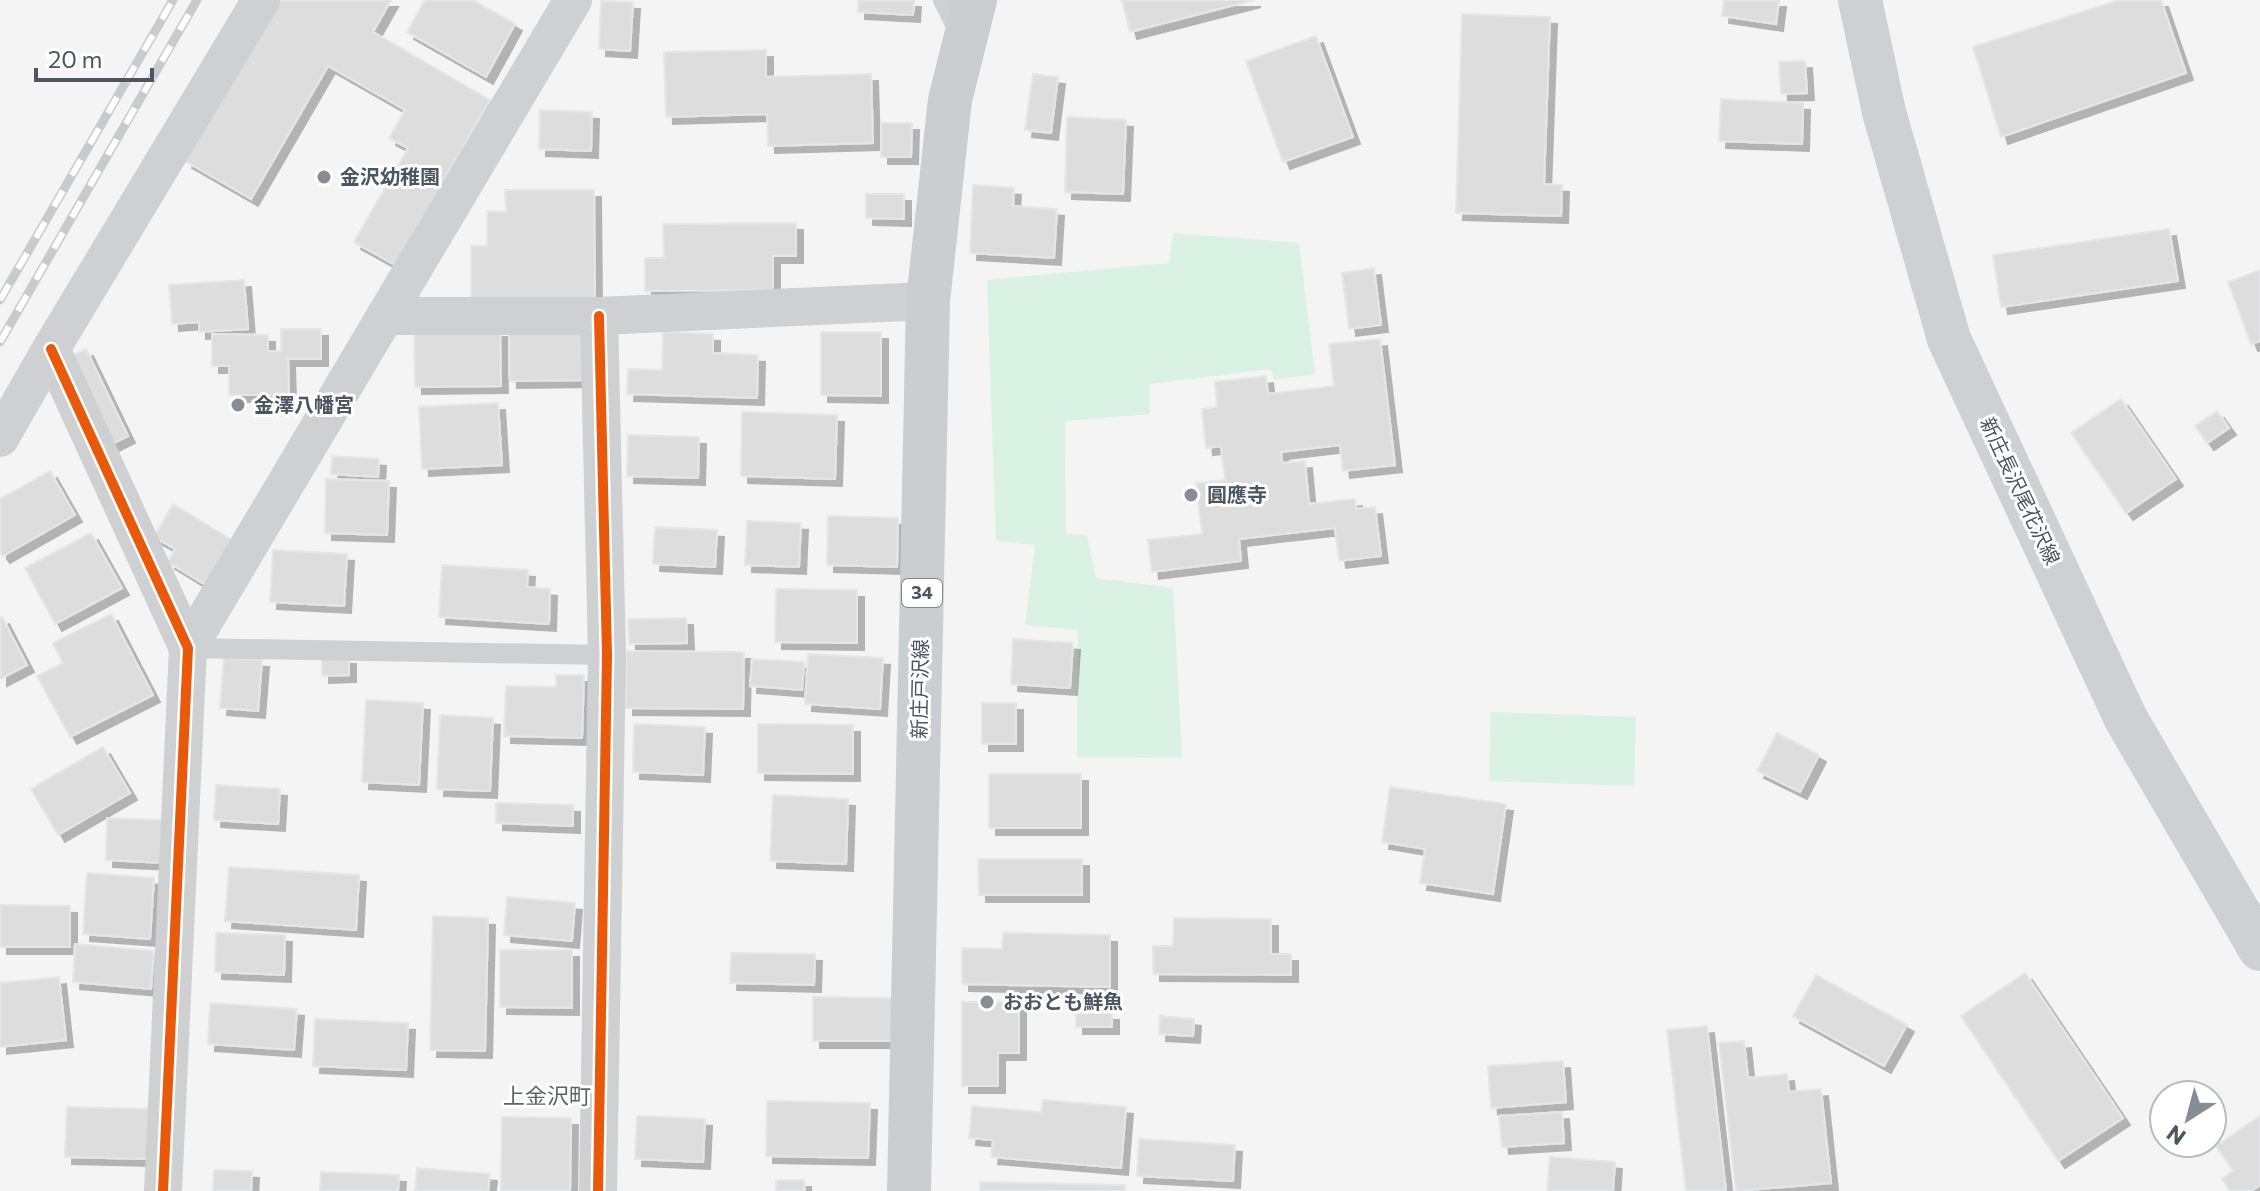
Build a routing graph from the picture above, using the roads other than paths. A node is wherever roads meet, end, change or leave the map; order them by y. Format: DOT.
graph roads {
  1 [pos="261,0"];
  2 [pos="573,0"];
  3 [pos="943,0"];
  4 [pos="1860,0"];
  5 [pos="969,20"];
  6 [pos="928,301"];
  7 [pos="385,316"];
  8 [pos="599,316"];
  9 [pos="51,349"];
  10 [pos="0,438"];
  11 [pos="188,648"];
  12 [pos="607,655"];
  13 [pos="2260,949"];
  14 [pos="163,1191"];
  15 [pos="598,1191"];
  16 [pos="909,1191"];
  1 -- 9 [label="street"];
  2 -- 7 [label="street"];
  3 -- 5 [label="lane"];
  4 -- 13 [label="main road, 新庄長沢尾花沢線"];
  5 -- 6 [label="main road, 新庄戸沢線 / 34"];
  6 -- 8 [label="street"];
  6 -- 16 [label="main road, 新庄戸沢線 / 34"];
  7 -- 8 [label="street"];
  7 -- 11 [label="street"];
  8 -- 12 [label="street"];
  9 -- 10 [label="street"];
  9 -- 11 [label="street"];
  11 -- 12 [label="lane"];
  11 -- 14 [label="street"];
  12 -- 15 [label="street"];
}
